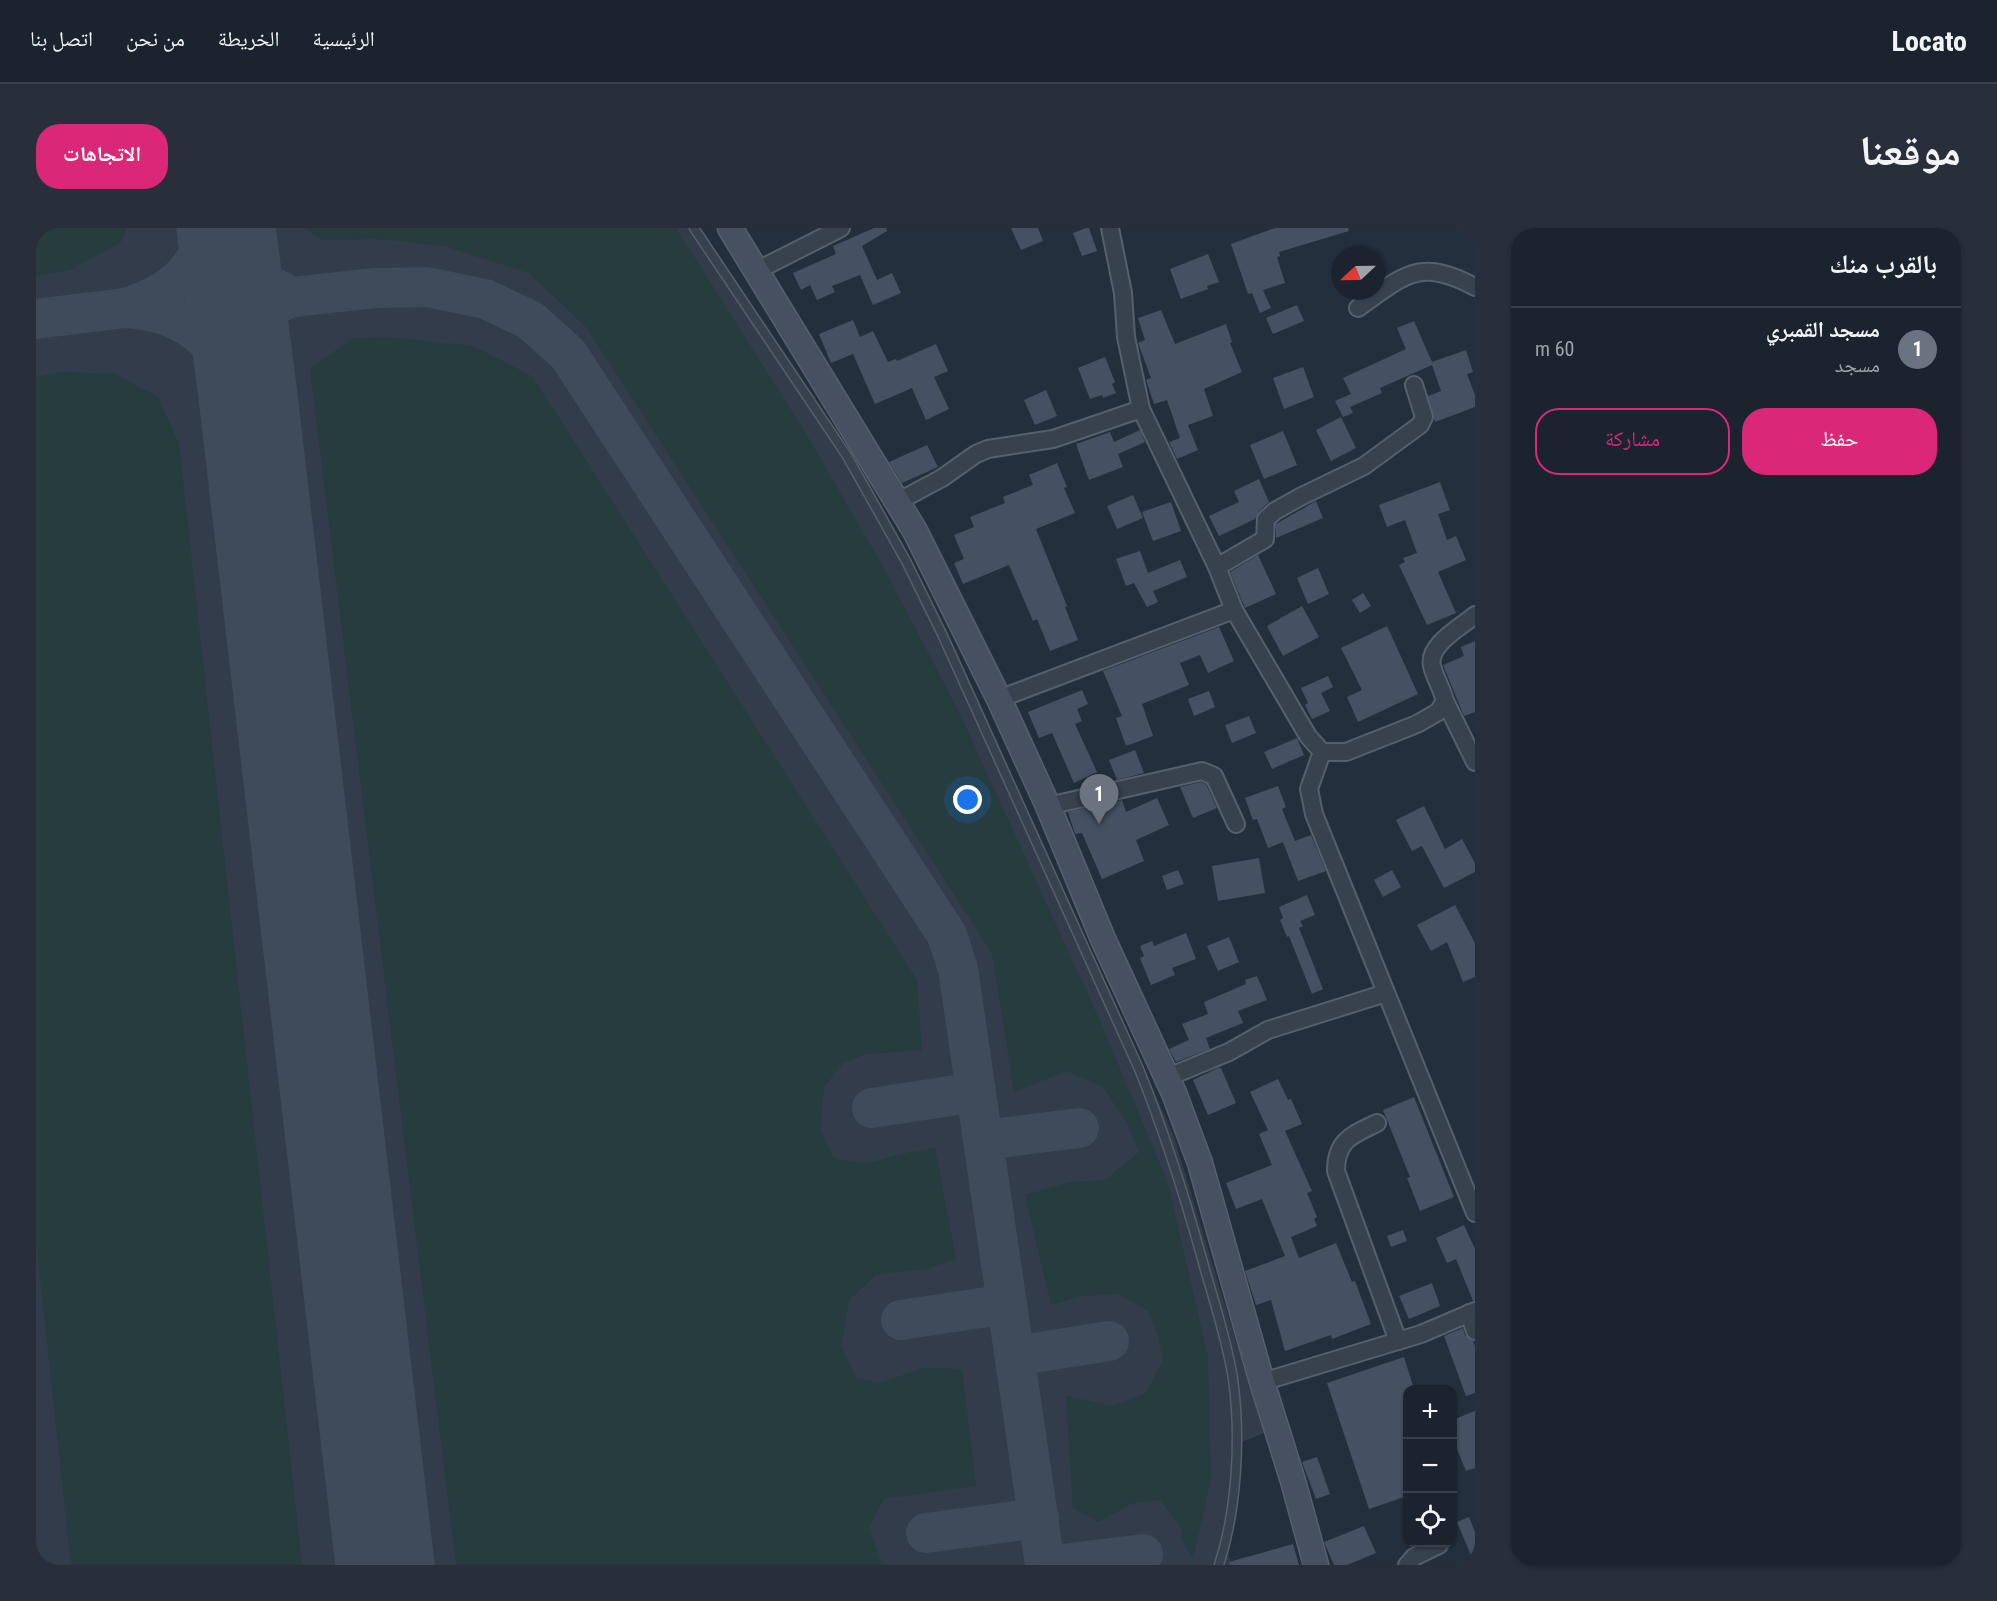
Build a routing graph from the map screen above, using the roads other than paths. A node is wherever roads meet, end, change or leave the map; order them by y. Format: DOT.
graph roads {
  1 [pos="694,228"];
  2 [pos="730,228"];
  3 [pos="841,228"];
  4 [pos="1110,228"];
  5 [pos="756,271"];
  6 [pos="1475,287"];
  7 [pos="1358,308"];
  8 [pos="1414,385"];
  9 [pos="1141,409"];
  10 [pos="897,502"];
  11 [pos="1217,567"];
  12 [pos="1234,610"];
  13 [pos="1475,615"];
  14 [pos="999,699"];
  15 [pos="1446,701"];
  16 [pos="1322,752"];
  17 [pos="1475,762"];
  18 [pos="1048,806"];
  19 [pos="1236,824"];
  20 [pos="1386,993"];
  21 [pos="1166,1078"];
  22 [pos="1377,1123"];
  23 [pos="1475,1213"];
  24 [pos="1472,1312"];
  25 [pos="1475,1331"];
  26 [pos="1398,1341"];
  27 [pos="1262,1382"];
  28 [pos="1435,1547"];
  29 [pos="1219,1565"];
  30 [pos="1316,1565"];
  31 [pos="1407,1565"];
  1 -- 29 [label="lane"];
  2 -- 5 [label="main road"];
  3 -- 5 [label="street"];
  4 -- 9 [label="street"];
  5 -- 10 [label="main road"];
  6 -- 7 [label="street"];
  8 -- 11 [label="street"];
  9 -- 10 [label="street"];
  9 -- 11 [label="street"];
  10 -- 14 [label="main road"];
  11 -- 12 [label="street"];
  12 -- 14 [label="street"];
  12 -- 16 [label="street"];
  13 -- 15 [label="street"];
  14 -- 18 [label="main road"];
  15 -- 16 [label="street"];
  15 -- 17 [label="street"];
  16 -- 20 [label="street"];
  18 -- 19 [label="street"];
  18 -- 21 [label="main road"];
  20 -- 21 [label="street"];
  20 -- 23 [label="street"];
  21 -- 27 [label="main road"];
  22 -- 26 [label="street"];
  24 -- 25 [label="street"];
  24 -- 26 [label="street"];
  26 -- 27 [label="street"];
  27 -- 30 [label="main road"];
  28 -- 31 [label="street"];
}
